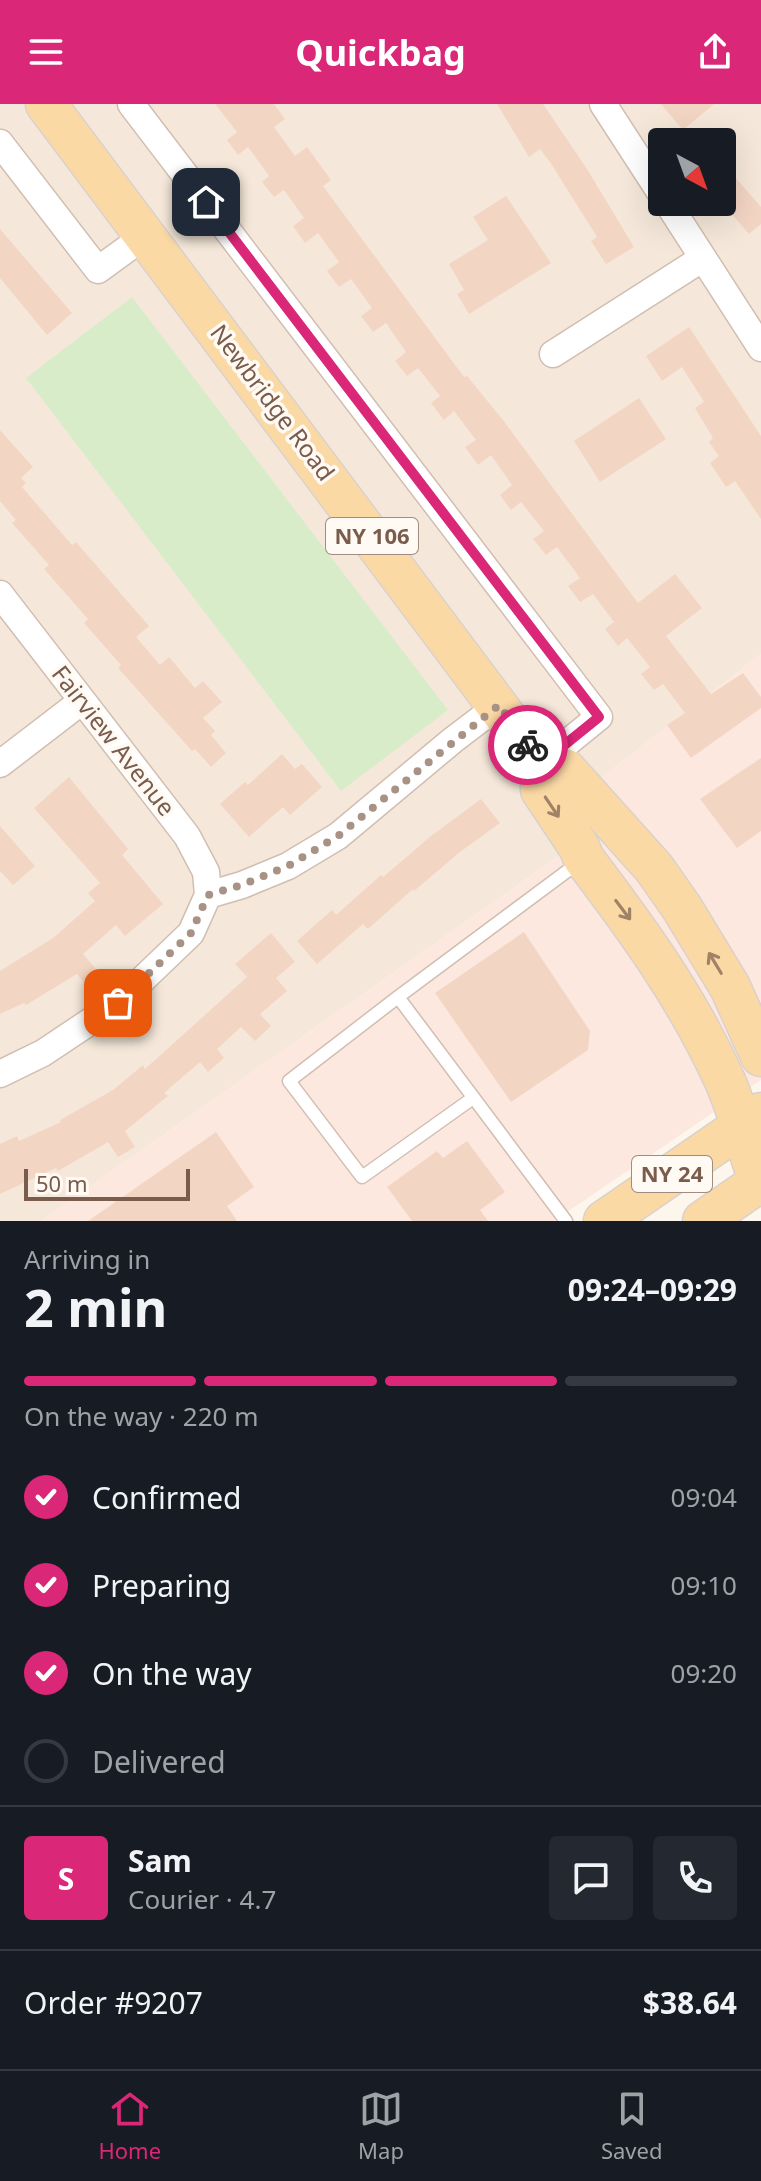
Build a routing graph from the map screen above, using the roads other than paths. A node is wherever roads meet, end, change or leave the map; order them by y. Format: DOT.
graph roads {
  1 [pos="46,104"];
  2 [pos="131,104"];
  3 [pos="603,104"];
  4 [pos="0,143"];
  5 [pos="648,173"];
  6 [pos="676,216"];
  7 [pos="146,235"];
  8 [pos="703,258"];
  9 [pos="761,348"];
  10 [pos="553,354"];
  11 [pos="0,594"];
  12 [pos="82,701"];
  13 [pos="499,705"];
  14 [pos="0,764"];
  15 [pos="541,764"];
  16 [pos="584,859"];
  17 [pos="208,895"];
  18 [pos="398,997"];
  19 [pos="761,1056"];
  20 [pos="0,1074"];
  21 [pos="473,1098"];
  22 [pos="751,1120"];
  23 [pos="761,1183"];
  24 [pos="566,1221"];
  25 [pos="604,1221"];
  26 [pos="703,1221"];
  1 -- 7 [label="main road, Newbridge Road / NY 106"];
  2 -- 15 [label="street"];
  3 -- 5 [label="street"];
  4 -- 7 [label="street"];
  6 -- 8 [label="street"];
  7 -- 13 [label="main road, Newbridge Road / NY 106"];
  8 -- 9 [label="street"];
  8 -- 10 [label="street"];
  11 -- 12 [label="street, Fairview Avenue"];
  12 -- 14 [label="street"];
  12 -- 17 [label="street, Fairview Avenue"];
  13 -- 15 [label="main road, Newbridge Road / NY 106"];
  13 -- 17 [label="street"];
  15 -- 16 [label="main road, Newbridge Road / NY 106, one-way"];
  19 -- 15 [label="main road, Newbridge Road / NY 106, one-way"];
  16 -- 18 [label="lane"];
  16 -- 22 [label="main road, Newbridge Road / NY 106, one-way"];
  17 -- 20 [label="street"];
  18 -- 21 [label="lane"];
  18 -- 21 [label="lane"];
  21 -- 24 [label="lane"];
  22 -- 23 [label="main road, Newbridge Road / NY 106"];
  22 -- 25 [label="main road, NY 24"];
  23 -- 26 [label="main road, NY 24"];
}
